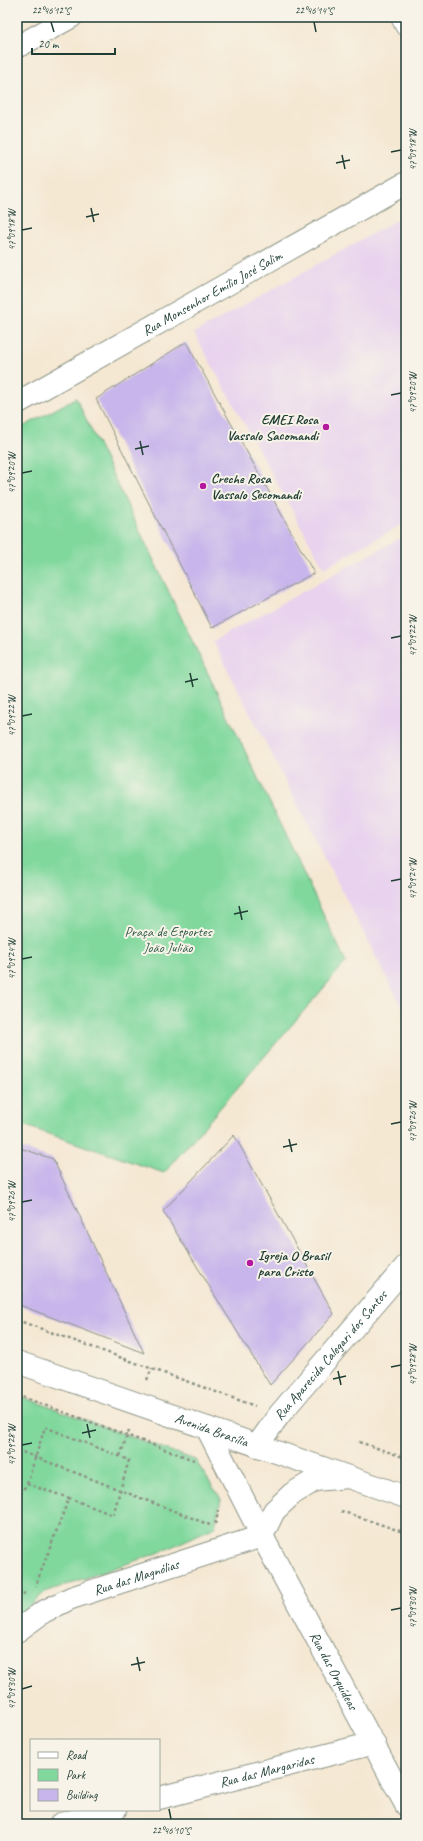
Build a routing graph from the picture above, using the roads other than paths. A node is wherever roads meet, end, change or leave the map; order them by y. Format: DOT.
graph roads {
  1 [pos="71,17"];
  2 [pos="402,17"];
  3 [pos="406,25"];
  4 [pos="17,48"];
  5 [pos="406,183"];
  6 [pos="17,403"];
  7 [pos="406,1266"];
  8 [pos="17,1362"];
  9 [pos="207,1428"];
  10 [pos="257,1446"];
  11 [pos="348,1477"];
  12 [pos="406,1497"];
  13 [pos="262,1536"];
  14 [pos="17,1631"];
  15 [pos="374,1743"];
  16 [pos="160,1798"];
  17 [pos="406,1805"];
  18 [pos="111,1811"];
  19 [pos="61,1824"];
  1 -- 4 [label="street"];
  2 -- 3 [label="street"];
  5 -- 6 [label="street, Rua Monsenhor Emílio José Salim"];
  7 -- 10 [label="street, Rua Aparecida Calegari dos Santos"];
  8 -- 9 [label="street, Avenida Brasília"];
  9 -- 10 [label="street, Avenida Brasília"];
  9 -- 13 [label="street, Rua das Orquídeas"];
  10 -- 11 [label="street, Avenida Brasília"];
  11 -- 12 [label="street, Avenida Brasília"];
  11 -- 13 [label="street"];
  13 -- 14 [label="street, Rua das Magnólias"];
  13 -- 15 [label="street, Rua das Orquídeas"];
  15 -- 16 [label="street, Rua das Margaridas"];
  15 -- 17 [label="street, Rua das Orquídeas"];
  18 -- 19 [label="street"];
}
